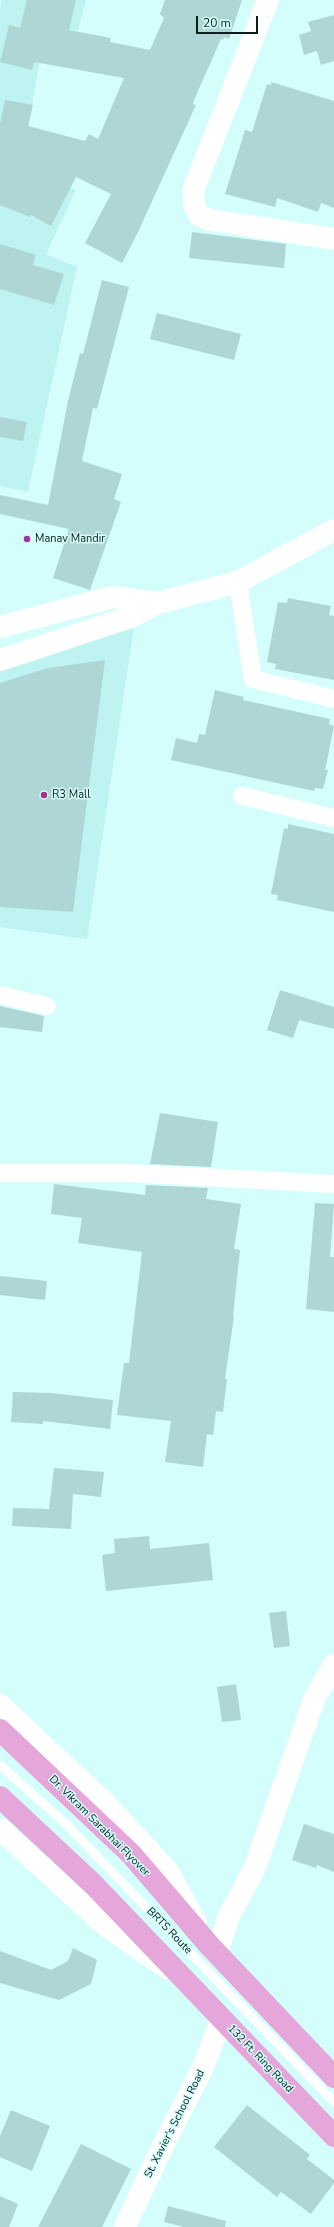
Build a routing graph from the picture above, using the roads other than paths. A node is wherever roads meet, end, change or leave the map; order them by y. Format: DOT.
graph roads {
  1 [pos="268,0"];
  2 [pos="334,239"];
  3 [pos="334,530"];
  4 [pos="238,582"];
  5 [pos="158,603"];
  6 [pos="0,627"];
  7 [pos="0,660"];
  8 [pos="334,699"];
  9 [pos="242,796"];
  10 [pos="334,818"];
  11 [pos="0,995"];
  12 [pos="47,1006"];
  13 [pos="0,1173"];
  14 [pos="334,1184"];
  15 [pos="334,1665"];
  16 [pos="0,1705"];
  17 [pos="0,1730"];
  18 [pos="0,1765"];
  19 [pos="0,1797"];
  20 [pos="0,1829"];
  21 [pos="213,1948"];
  22 [pos="186,1981"];
  23 [pos="222,2019"];
  24 [pos="334,2077"];
  25 [pos="334,2102"];
  26 [pos="334,2136"];
  27 [pos="125,2227"];
  1 -- 2 [label="street"];
  3 -- 4 [label="street"];
  4 -- 5 [label="street"];
  4 -- 8 [label="street"];
  5 -- 6 [label="street"];
  5 -- 7 [label="street"];
  9 -- 10 [label="street"];
  11 -- 12 [label="street"];
  13 -- 14 [label="street"];
  15 -- 21 [label="street"];
  16 -- 21 [label="street"];
  17 -- 21 [label="main road, Dr. Vikram Sarabhai Flyover"];
  18 -- 25 [label="lane, BRTS Route"];
  19 -- 22 [label="main road"];
  20 -- 22 [label="street"];
  21 -- 24 [label="main road"];
  22 -- 23 [label="main road, 132 Ft. Ring Road"];
  23 -- 26 [label="main road, 132 Ft. Ring Road"];
  23 -- 27 [label="street, St. Xavier's School Road"];
}
